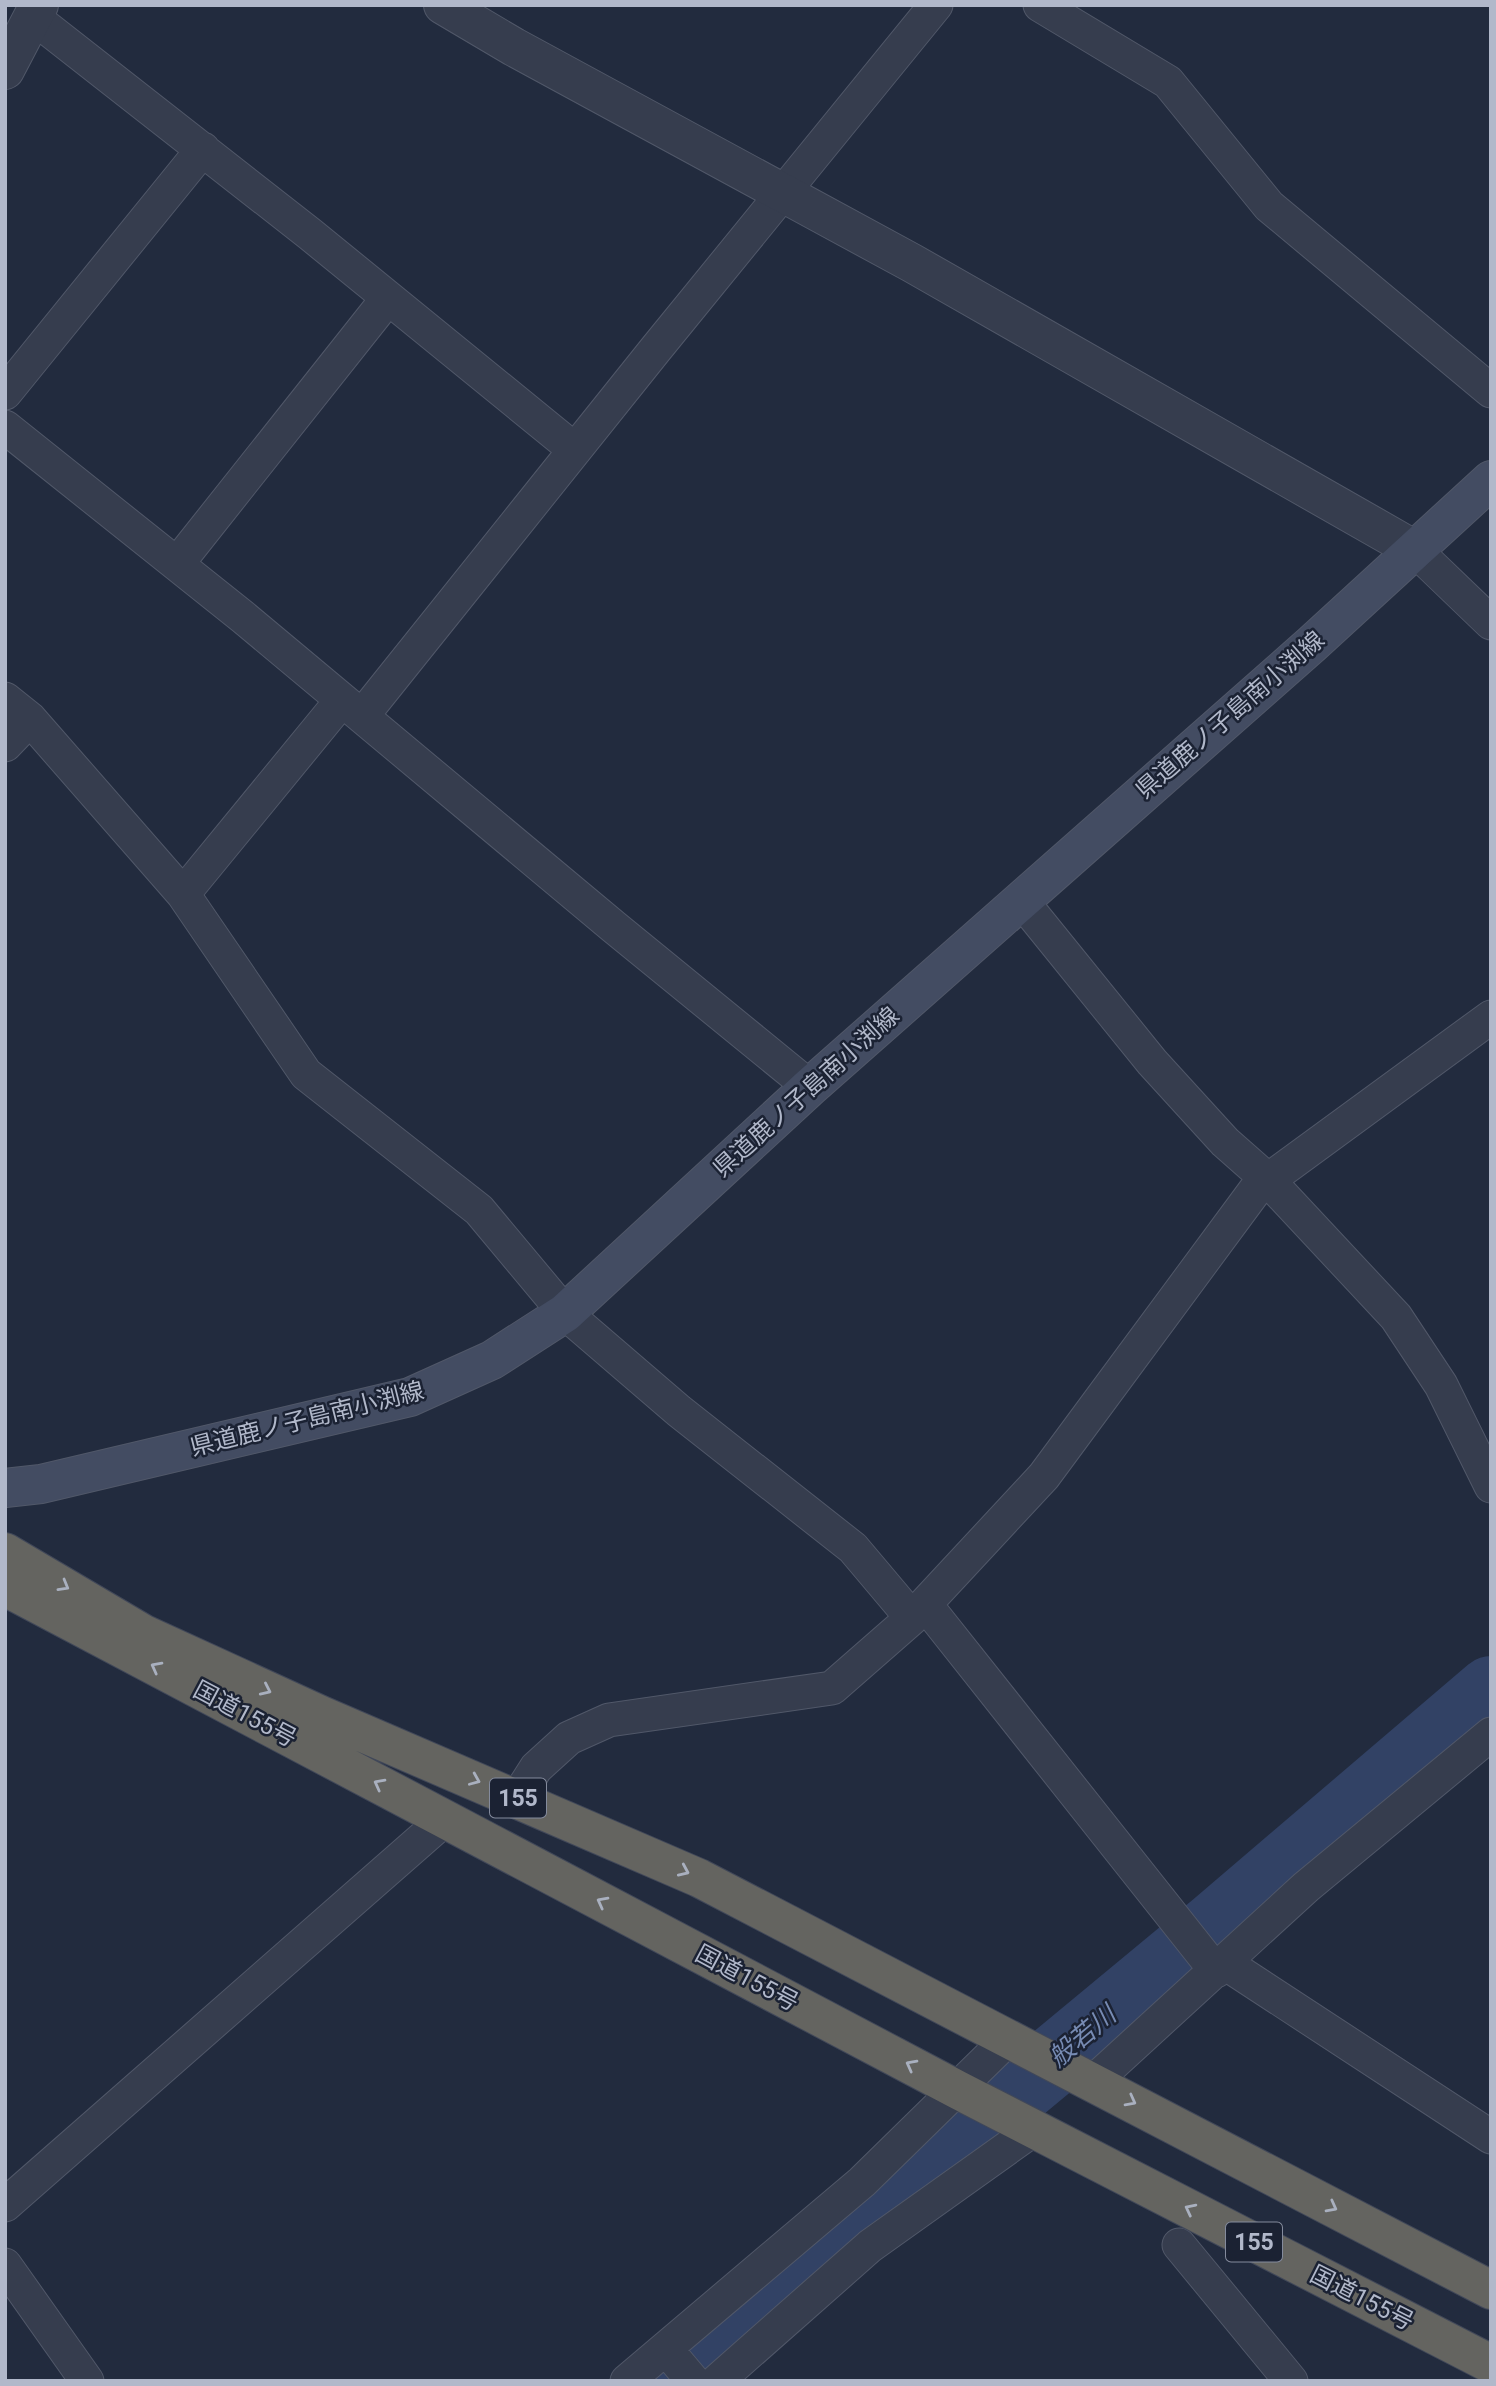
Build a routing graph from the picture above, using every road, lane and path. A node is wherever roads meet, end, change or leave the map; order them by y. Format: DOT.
graph roads {
  1 [pos="443,5"];
  2 [pos="936,5"];
  3 [pos="1040,5"];
  4 [pos="36,11"];
  5 [pos="5,70"];
  6 [pos="202,149"];
  7 [pos="783,193"];
  8 [pos="388,298"];
  9 [pos="1491,391"];
  10 [pos="5,393"];
  11 [pos="5,427"];
  12 [pos="575,450"];
  13 [pos="1491,480"];
  14 [pos="1415,550"];
  15 [pos="177,564"];
  16 [pos="1491,623"];
  17 [pos="352,708"];
  18 [pos="18,709"];
  19 [pos="5,745"];
  20 [pos="183,894"];
  21 [pos="1021,900"];
  22 [pos="1491,1017"];
  23 [pos="810,1087"];
  24 [pos="1268,1180"];
  25 [pos="565,1313"];
  26 [pos="1491,1486"];
  27 [pos="5,1488"];
  28 [pos="5,1552"];
  29 [pos="5,1587"];
  30 [pos="919,1611"];
  31 [pos="1491,1734"];
  32 [pos="517,1798"];
  33 [pos="445,1819"];
  34 [pos="1216,1964"];
  35 [pos="1019,2044"];
  36 [pos="1082,2076"];
  37 [pos="965,2094"];
  38 [pos="1026,2125"];
  39 [pos="1491,2137"];
  40 [pos="5,2205"];
  41 [pos="1179,2245"];
  42 [pos="5,2265"];
  43 [pos="1491,2290"];
  44 [pos="677,2362"];
  45 [pos="1491,2364"];
  46 [pos="87,2381"];
  47 [pos="627,2381"];
  48 [pos="717,2381"];
  49 [pos="1291,2381"];
  1 -- 7 [label="street"];
  2 -- 7 [label="street"];
  3 -- 9 [label="street"];
  4 -- 5 [label="street"];
  4 -- 6 [label="street"];
  6 -- 8 [label="street"];
  6 -- 10 [label="street"];
  7 -- 12 [label="street"];
  7 -- 14 [label="street"];
  8 -- 12 [label="street"];
  8 -- 15 [label="street"];
  11 -- 15 [label="street"];
  12 -- 17 [label="street"];
  13 -- 14 [label="main road, 県道鹿ノ子島南小渕線"];
  14 -- 16 [label="street"];
  14 -- 21 [label="main road, 県道鹿ノ子島南小渕線"];
  15 -- 17 [label="street"];
  17 -- 20 [label="street"];
  17 -- 23 [label="street"];
  18 -- 19 [label="street"];
  18 -- 20 [label="street"];
  20 -- 25 [label="street"];
  21 -- 23 [label="main road, 県道鹿ノ子島南小渕線"];
  21 -- 24 [label="street"];
  22 -- 24 [label="street"];
  23 -- 25 [label="main road, 県道鹿ノ子島南小渕線"];
  24 -- 26 [label="street"];
  24 -- 30 [label="street"];
  25 -- 27 [label="main road, 県道鹿ノ子島南小渕線"];
  25 -- 30 [label="street"];
  28 -- 32 [label="highway, 国道155号 / 155, one-way"];
  33 -- 29 [label="highway, 国道155号 / 155, one-way"];
  30 -- 32 [label="street"];
  30 -- 34 [label="street"];
  31 -- 34 [label="street"];
  32 -- 35 [label="highway, 国道155号 / 155, one-way"];
  37 -- 33 [label="highway, 国道155号 / 155, one-way"];
  33 -- 40 [label="street"];
  34 -- 36 [label="street"];
  34 -- 39 [label="street"];
  35 -- 36 [label="highway, 国道155号 / 155"];
  35 -- 37 [label="street"];
  36 -- 43 [label="highway, 国道155号 / 155, one-way"];
  37 -- 38 [label="highway, 国道155号 / 155"];
  37 -- 44 [label="street"];
  45 -- 38 [label="highway, 国道155号 / 155, one-way"];
  38 -- 48 [label="street"];
  41 -- 49 [label="street"];
  42 -- 46 [label="street"];
  44 -- 47 [label="street"];
}
